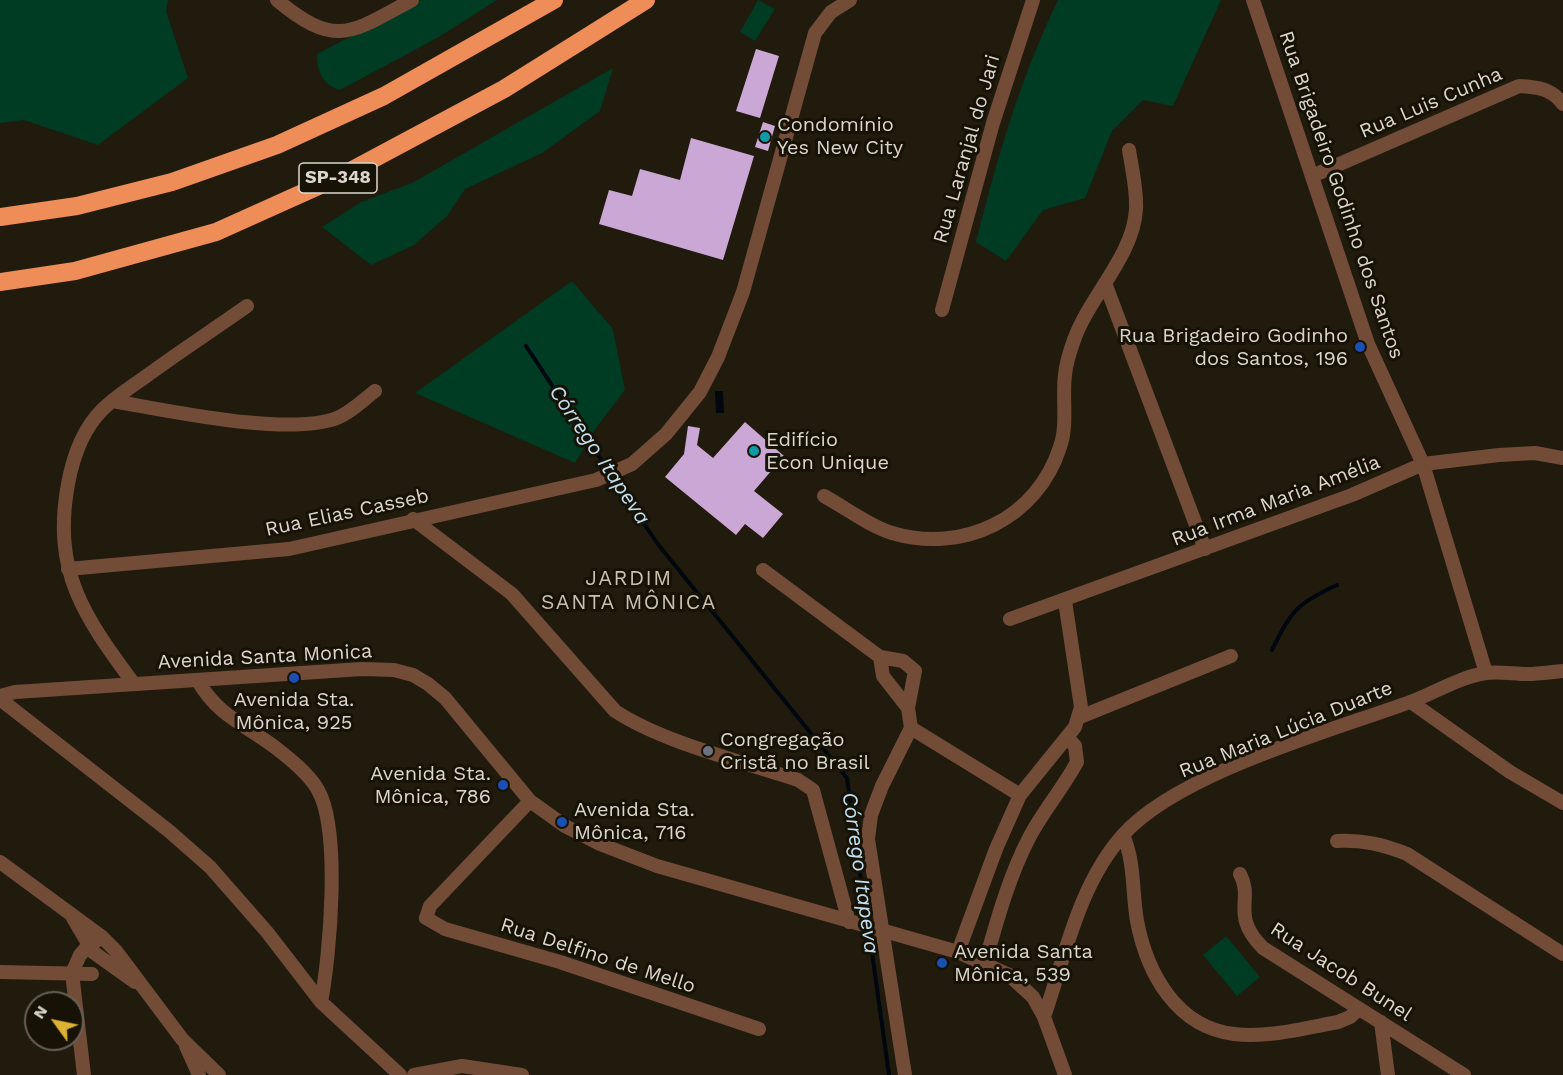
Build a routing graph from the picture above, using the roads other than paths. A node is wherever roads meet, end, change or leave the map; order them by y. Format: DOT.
graph roads {
  1 [pos="277,0"];
  2 [pos="412,0"];
  3 [pos="554,0"];
  4 [pos="646,0"];
  5 [pos="850,0"];
  6 [pos="1033,0"];
  7 [pos="1253,0"];
  8 [pos="1563,104"];
  9 [pos="1129,150"];
  10 [pos="1312,176"];
  11 [pos="0,217"];
  12 [pos="0,282"];
  13 [pos="1105,283"];
  14 [pos="247,306"];
  15 [pos="942,310"];
  16 [pos="375,391"];
  17 [pos="112,401"];
  18 [pos="1563,458"];
  19 [pos="1424,464"];
  20 [pos="824,496"];
  21 [pos="413,519"];
  22 [pos="1205,549"];
  23 [pos="68,569"];
  24 [pos="763,570"];
  25 [pos="1065,601"];
  26 [pos="1010,619"];
  27 [pos="1231,656"];
  28 [pos="880,657"];
  29 [pos="1563,671"];
  30 [pos="1486,673"];
  31 [pos="198,681"];
  32 [pos="134,684"];
  33 [pos="0,697"];
  34 [pos="1411,702"];
  35 [pos="908,708"];
  36 [pos="1080,717"];
  37 [pos="911,728"];
  38 [pos="1067,737"];
  39 [pos="1020,795"];
  40 [pos="530,801"];
  41 [pos="1563,803"];
  42 [pos="1123,835"];
  43 [pos="1337,841"];
  44 [pos="0,862"];
  45 [pos="1240,874"];
  46 [pos="70,914"];
  47 [pos="854,924"];
  48 [pos="880,931"];
  49 [pos="102,937"];
  50 [pos="88,946"];
  51 [pos="116,951"];
  52 [pos="958,952"];
  53 [pos="1563,954"];
  54 [pos="985,963"];
  55 [pos="106,964"];
  56 [pos="0,972"];
  57 [pos="72,973"];
  58 [pos="92,974"];
  59 [pos="140,986"];
  60 [pos="75,991"];
  61 [pos="83,991"];
  62 [pos="321,1002"];
  63 [pos="1359,1009"];
  64 [pos="1044,1017"];
  65 [pos="1381,1022"];
  66 [pos="759,1029"];
  67 [pos="182,1039"];
  68 [pos="82,1051"];
  69 [pos="212,1073"];
  70 [pos="84,1075"];
  71 [pos="199,1075"];
  72 [pos="400,1075"];
  73 [pos="414,1075"];
  74 [pos="522,1075"];
  75 [pos="905,1075"];
  76 [pos="1065,1075"];
  77 [pos="1388,1075"];
  78 [pos="1464,1075"];
  1 -- 2 [label="street"];
  3 -- 11 [label="highway, SP-348"];
  4 -- 12 [label="highway, SP-348"];
  5 -- 21 [label="street, Rua Elias Casseb"];
  6 -- 15 [label="street, Rua Laranjal do Jari"];
  7 -- 10 [label="street, Rua Brigadeiro Godinho dos Santos"];
  8 -- 10 [label="street, Rua Luis Cunha"];
  9 -- 13 [label="street"];
  10 -- 19 [label="street, Rua Brigadeiro Godinho dos Santos"];
  13 -- 20 [label="street"];
  13 -- 22 [label="street"];
  14 -- 17 [label="street"];
  16 -- 17 [label="street"];
  17 -- 23 [label="street"];
  18 -- 19 [label="street, Rua Irma Maria Amélia"];
  19 -- 22 [label="street, Rua Irma Maria Amélia"];
  19 -- 30 [label="street, Rua Brigadeiro Godinho dos Santos"];
  21 -- 23 [label="street, Rua Elias Casseb"];
  21 -- 47 [label="street"];
  22 -- 25 [label="street, Rua Irma Maria Amélia"];
  23 -- 32 [label="street"];
  24 -- 28 [label="street"];
  25 -- 26 [label="street, Rua Irma Maria Amélia"];
  25 -- 36 [label="street"];
  27 -- 36 [label="street"];
  28 -- 35 [label="street"];
  28 -- 35 [label="street"];
  29 -- 30 [label="street, Rua Maria Lúcia Duarte"];
  30 -- 34 [label="street, Rua Maria Lúcia Duarte"];
  31 -- 32 [label="street, Avenida Santa Monica"];
  31 -- 40 [label="street, Avenida Santa Monica"];
  31 -- 62 [label="street"];
  32 -- 33 [label="street, Avenida Santa Monica"];
  33 -- 62 [label="street"];
  34 -- 41 [label="street"];
  34 -- 42 [label="street, Rua Maria Lúcia Duarte"];
  35 -- 37 [label="street"];
  36 -- 38 [label="street"];
  37 -- 39 [label="street"];
  37 -- 48 [label="street"];
  38 -- 39 [label="street"];
  38 -- 54 [label="street"];
  39 -- 52 [label="street"];
  40 -- 47 [label="street, Avenida Santa Monica"];
  40 -- 66 [label="street, Rua Delfino de Mello"];
  42 -- 63 [label="street"];
  42 -- 64 [label="street, Rua Maria Lúcia Duarte"];
  43 -- 53 [label="street"];
  44 -- 46 [label="street"];
  45 -- 63 [label="street, Rua Jacob Bunel"];
  46 -- 49 [label="street"];
  46 -- 50 [label="street"];
  47 -- 48 [label="street, Avenida Santa Monica"];
  48 -- 52 [label="street, Avenida Santa Monica"];
  48 -- 75 [label="street"];
  49 -- 50 [label="street"];
  49 -- 51 [label="street"];
  50 -- 55 [label="street"];
  50 -- 57 [label="street"];
  51 -- 55 [label="street"];
  51 -- 59 [label="street"];
  52 -- 54 [label="street, Avenida Santa Monica"];
  54 -- 64 [label="street, Avenida Santa Monica"];
  55 -- 58 [label="street"];
  55 -- 59 [label="street"];
  56 -- 57 [label="street"];
  57 -- 58 [label="street"];
  57 -- 60 [label="street"];
  58 -- 61 [label="street"];
  59 -- 67 [label="street"];
  62 -- 72 [label="street"];
  63 -- 65 [label="street, Rua Jacob Bunel"];
  64 -- 76 [label="street, Avenida Santa Monica"];
  65 -- 77 [label="street"];
  65 -- 78 [label="street, Rua Jacob Bunel"];
  67 -- 69 [label="street"];
  67 -- 71 [label="street"];
  68 -- 70 [label="street"];
  73 -- 74 [label="street"];
}
